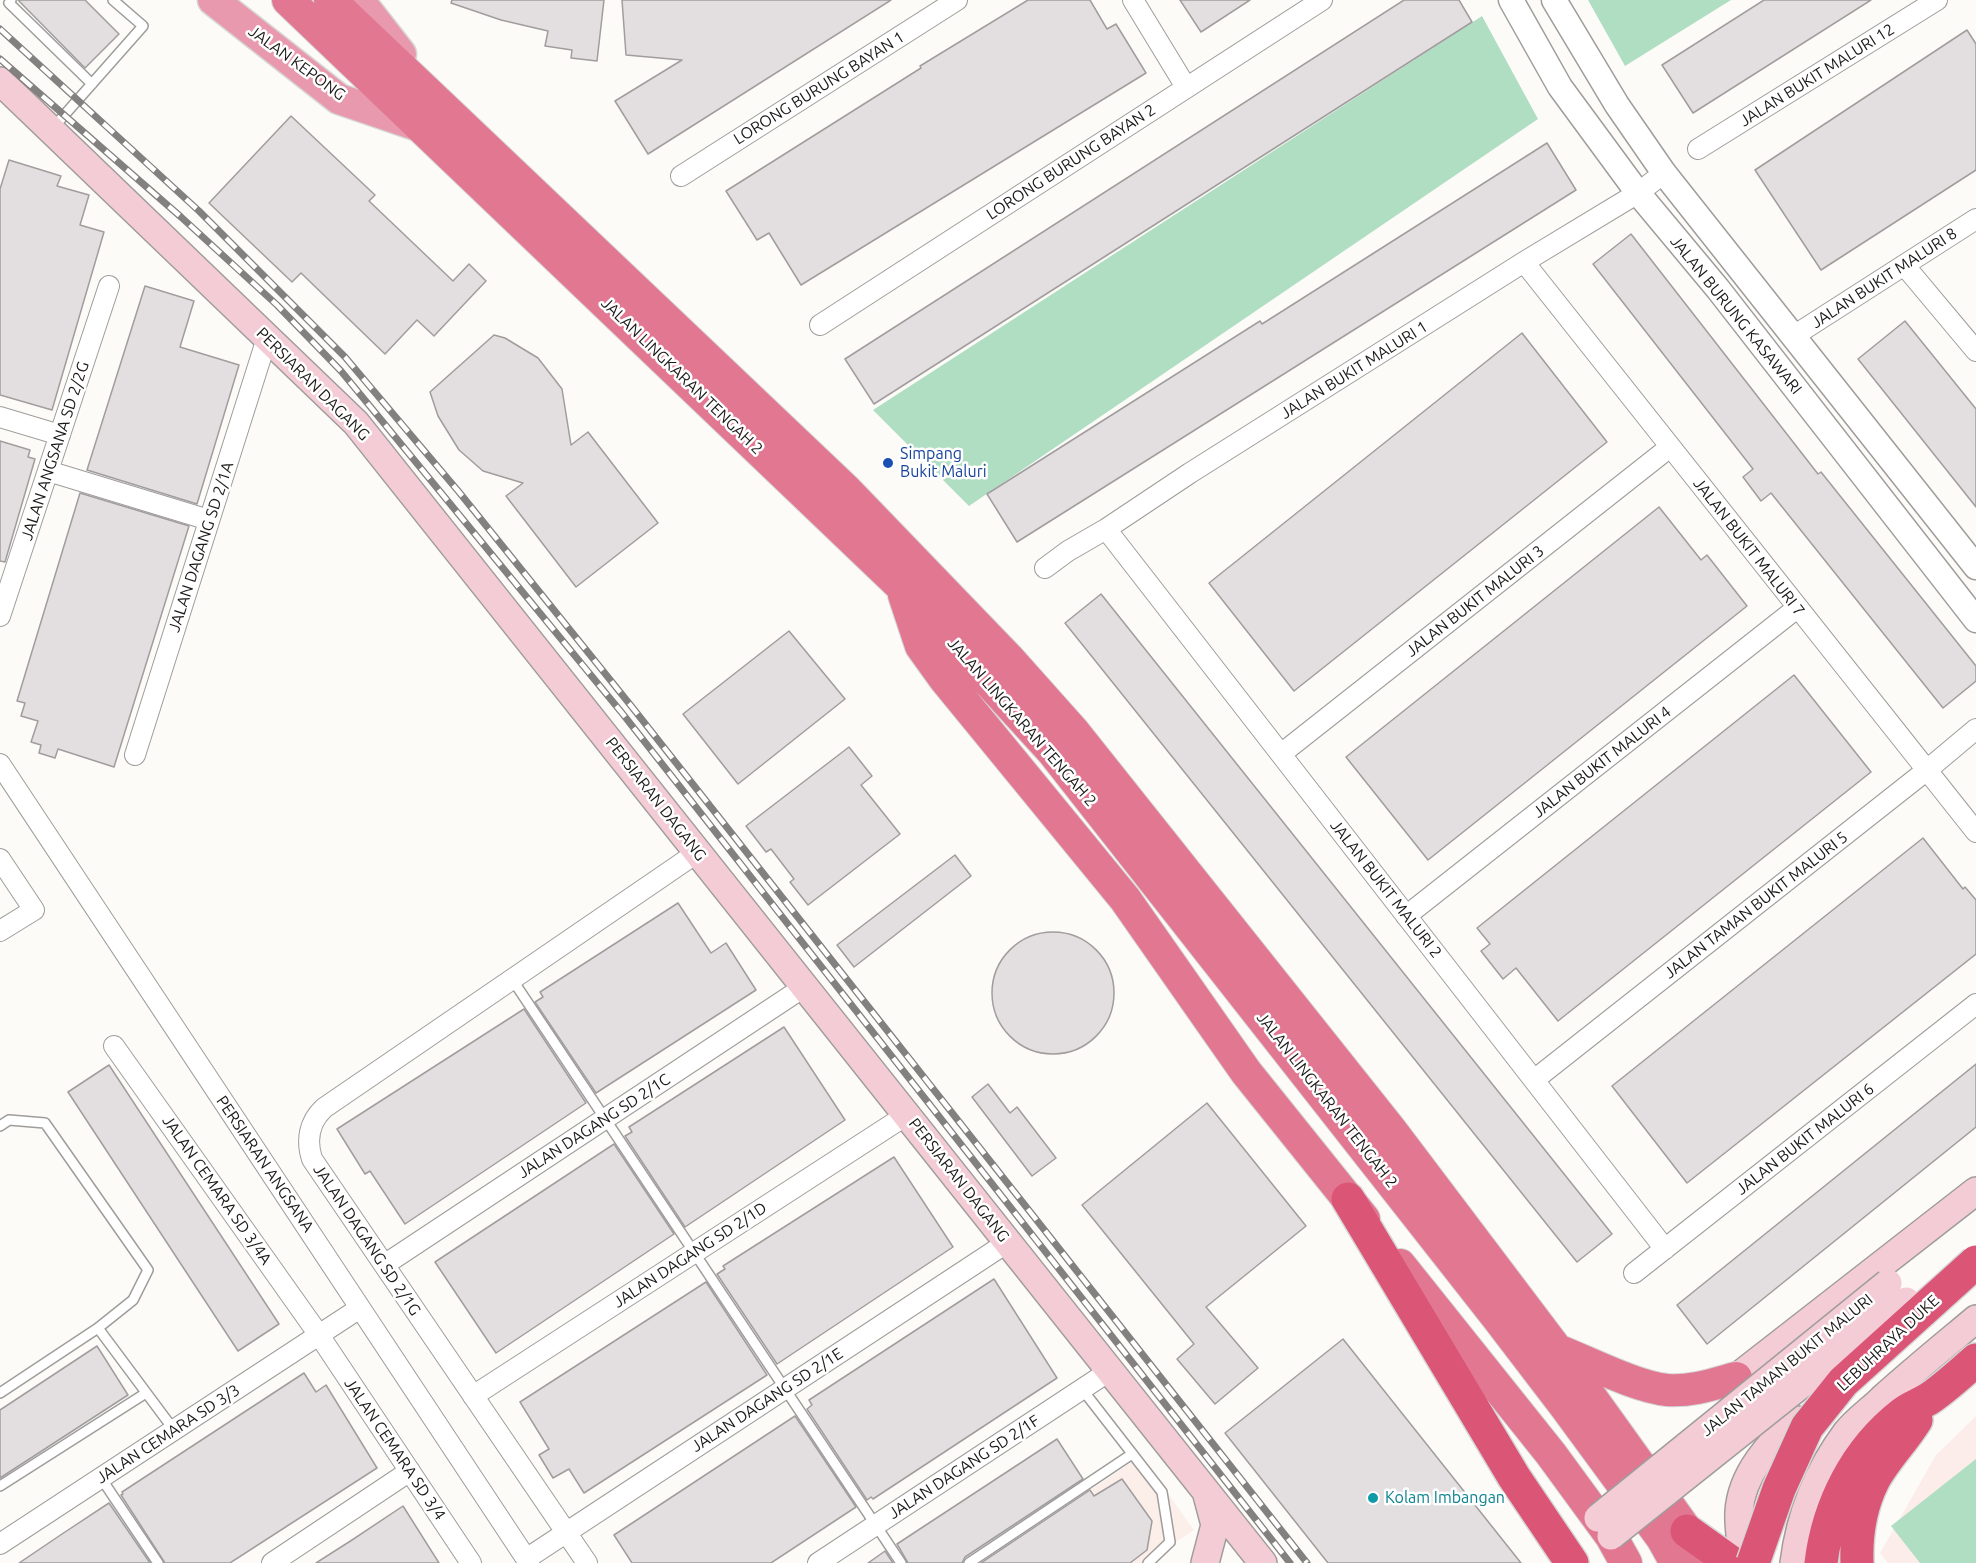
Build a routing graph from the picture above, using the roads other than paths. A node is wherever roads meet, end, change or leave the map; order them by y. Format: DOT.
graph roads {
  1 [pos="11,0"];
  2 [pos="112,0"];
  3 [pos="211,0"];
  4 [pos="288,0"];
  5 [pos="330,0"];
  6 [pos="359,0"];
  7 [pos="957,0"];
  8 [pos="1133,0"];
  9 [pos="1322,0"];
  10 [pos="1511,0"];
  11 [pos="1554,0"];
  12 [pos="1936,0"];
  13 [pos="0,81"];
  14 [pos="92,84"];
  15 [pos="1186,87"];
  16 [pos="430,115"];
  17 [pos="50,131"];
  18 [pos="1698,149"];
  19 [pos="1664,173"];
  20 [pos="681,176"];
  21 [pos="1638,192"];
  22 [pos="1976,219"];
  23 [pos="1524,262"];
  24 [pos="1904,265"];
  25 [pos="109,286"];
  26 [pos="820,325"];
  27 [pos="267,338"];
  28 [pos="1792,338"];
  29 [pos="1976,351"];
  30 [pos="0,417"];
  31 [pos="60,435"];
  32 [pos="1670,447"];
  33 [pos="48,471"];
  34 [pos="209,520"];
  35 [pos="1106,529"];
  36 [pos="1976,567"];
  37 [pos="1044,568"];
  38 [pos="901,586"];
  39 [pos="1797,608"];
  40 [pos="0,616"];
  41 [pos="1976,620"];
  42 [pos="1976,729"];
  43 [pos="1281,754"];
  44 [pos="135,756"];
  45 [pos="0,764"];
  46 [pos="1927,770"];
  47 [pos="1976,832"];
  48 [pos="698,852"];
  49 [pos="0,859"];
  50 [pos="1406,915"];
  51 [pos="0,931"];
  52 [pos="512,979"];
  53 [pos="804,987"];
  54 [pos="1976,1004"];
  55 [pos="114,1046"];
  56 [pos="1534,1080"];
  57 [pos="908,1114"];
  58 [pos="605,1119"];
  59 [pos="0,1126"];
  60 [pos="1976,1191"];
  61 [pos="1348,1199"];
  62 [pos="1976,1211"];
  63 [pos="1008,1242"];
  64 [pos="1976,1246"];
  65 [pos="1665,1249"];
  66 [pos="694,1253"];
  67 [pos="1976,1262"];
  68 [pos="384,1265"];
  69 [pos="1634,1273"];
  70 [pos="1976,1285"];
  71 [pos="1897,1292"];
  72 [pos="360,1308"];
  73 [pos="1976,1319"];
  74 [pos="98,1328"];
  75 [pos="319,1335"];
  76 [pos="1557,1350"];
  77 [pos="1976,1360"];
  78 [pos="1111,1370"];
  79 [pos="1736,1378"];
  80 [pos="785,1389"];
  81 [pos="1082,1389"];
  82 [pos="0,1393"];
  83 [pos="146,1393"];
  84 [pos="473,1396"];
  85 [pos="1929,1398"];
  86 [pos="1788,1428"];
  87 [pos="174,1430"];
  88 [pos="1132,1454"];
  89 [pos="1759,1458"];
  90 [pos="410,1472"];
  91 [pos="102,1478"];
  92 [pos="0,1486"];
  93 [pos="1206,1490"];
  94 [pos="876,1525"];
  95 [pos="1604,1527"];
  96 [pos="1687,1531"];
  97 [pos="566,1533"];
  98 [pos="0,1544"];
  99 [pos="528,1561"];
  100 [pos="1255,1561"];
  101 [pos="159,1563"];
  102 [pos="272,1563"];
  103 [pos="471,1563"];
  104 [pos="587,1563"];
  105 [pos="818,1563"];
  106 [pos="901,1563"];
  107 [pos="969,1563"];
  108 [pos="1148,1563"];
  109 [pos="1205,1563"];
  110 [pos="1572,1563"];
  111 [pos="1626,1563"];
  112 [pos="1676,1563"];
  113 [pos="1706,1563"];
  114 [pos="1732,1563"];
  115 [pos="1743,1563"];
  116 [pos="1753,1563"];
  117 [pos="1779,1563"];
  118 [pos="1794,1563"];
  119 [pos="1821,1563"];
  120 [pos="1857,1563"];
  1 -- 14 [label="lane"];
  2 -- 14 [label="lane"];
  3 -- 16 [label="main road, JALAN KEPONG"];
  4 -- 16 [label="highway, JALAN LINGKARAN TENGAH 2"];
  5 -- 16 [label="highway, JALAN LINGKARAN TENGAH 2"];
  6 -- 16 [label="main road"];
  7 -- 20 [label="street, LORONG BURUNG BAYAN 1"];
  8 -- 15 [label="street"];
  9 -- 15 [label="street, LORONG BURUNG BAYAN 2"];
  10 -- 21 [label="street, JALAN BURUNG KASAWARI"];
  11 -- 19 [label="street, JALAN BURUNG KASAWARI"];
  12 -- 18 [label="street, JALAN BUKIT MALURI 12"];
  13 -- 17 [label="main road, PERSIARAN DAGANG"];
  14 -- 17 [label="lane"];
  15 -- 26 [label="street, LORONG BURUNG BAYAN 2"];
  16 -- 38 [label="highway, JALAN LINGKARAN TENGAH 2"];
  16 -- 76 [label="highway, JALAN LINGKARAN TENGAH 2"];
  17 -- 27 [label="main road, PERSIARAN DAGANG"];
  19 -- 21 [label="street, JALAN BUKIT MALURI 1"];
  19 -- 28 [label="street, JALAN BURUNG KASAWARI"];
  21 -- 23 [label="street, JALAN BUKIT MALURI 1"];
  21 -- 41 [label="street, JALAN BURUNG KASAWARI"];
  22 -- 24 [label="street, JALAN BUKIT MALURI 8"];
  23 -- 32 [label="street, JALAN BUKIT MALURI 7"];
  23 -- 35 [label="street, JALAN BUKIT MALURI 1"];
  24 -- 28 [label="street, JALAN BUKIT MALURI 8"];
  24 -- 29 [label="street"];
  25 -- 31 [label="street, JALAN ANGSANA SD 2/2G"];
  27 -- 34 [label="street, JALAN DAGANG SD 2/1A"];
  27 -- 48 [label="main road, PERSIARAN DAGANG"];
  28 -- 36 [label="street, JALAN BURUNG KASAWARI"];
  30 -- 31 [label="street"];
  31 -- 33 [label="street, JALAN ANGSANA SD 2/2G"];
  32 -- 39 [label="street, JALAN BUKIT MALURI 7"];
  32 -- 43 [label="street, JALAN BUKIT MALURI 3"];
  33 -- 34 [label="street"];
  33 -- 40 [label="street, JALAN ANGSANA SD 2/2G"];
  34 -- 44 [label="street, JALAN DAGANG SD 2/1A"];
  35 -- 37 [label="street, JALAN BUKIT MALURI 1"];
  35 -- 43 [label="street, JALAN BUKIT MALURI 2"];
  38 -- 61 [label="highway"];
  38 -- 112 [label="highway, JALAN LINGKARAN TENGAH 2"];
  39 -- 46 [label="street, JALAN BUKIT MALURI 7"];
  39 -- 50 [label="street, JALAN BUKIT MALURI 4"];
  42 -- 46 [label="street, JALAN TAMAN BUKIT MALURI 5"];
  43 -- 50 [label="street, JALAN BUKIT MALURI 2"];
  45 -- 72 [label="street, PERSIARAN ANGSANA"];
  46 -- 47 [label="street, JALAN BUKIT MALURI 7"];
  46 -- 56 [label="street, JALAN TAMAN BUKIT MALURI 5"];
  48 -- 52 [label="street, JALAN DAGANG SD 2/1G"];
  48 -- 53 [label="main road, PERSIARAN DAGANG"];
  49 -- 51 [label="street"];
  50 -- 56 [label="street, JALAN BUKIT MALURI 2"];
  52 -- 58 [label="lane"];
  52 -- 68 [label="street, JALAN DAGANG SD 2/1G"];
  53 -- 57 [label="main road, PERSIARAN DAGANG"];
  53 -- 58 [label="street, JALAN DAGANG SD 2/1C"];
  54 -- 65 [label="street, JALAN BUKIT MALURI 6"];
  55 -- 75 [label="street, JALAN CEMARA SD 3/4A"];
  56 -- 65 [label="street, JALAN BUKIT MALURI 2"];
  57 -- 63 [label="main road, PERSIARAN DAGANG"];
  57 -- 66 [label="street, JALAN DAGANG SD 2/1D"];
  58 -- 66 [label="lane"];
  58 -- 68 [label="street, JALAN DAGANG SD 2/1C"];
  59 -- 74 [label="lane"];
  60 -- 79 [label="main road"];
  61 -- 95 [label="highway"];
  61 -- 110 [label="highway"];
  62 -- 71 [label="main road, JALAN TAMAN BUKIT MALURI"];
  63 -- 78 [label="main road, PERSIARAN DAGANG"];
  63 -- 80 [label="street, JALAN DAGANG SD 2/1E"];
  64 -- 71 [label="main road, JALAN TAMAN BUKIT MALURI"];
  65 -- 69 [label="street, JALAN BUKIT MALURI 6"];
  66 -- 80 [label="lane"];
  66 -- 84 [label="street, JALAN DAGANG SD 2/1D"];
  67 -- 116 [label="highway, LEBUHRAYA DUKE, bridge"];
  68 -- 84 [label="street, JALAN DAGANG SD 2/1G"];
  70 -- 86 [label="main road"];
  71 -- 95 [label="main road, JALAN TAMAN BUKIT MALURI, bridge"];
  72 -- 75 [label="street, JALAN CEMARA SD 3/3"];
  72 -- 99 [label="street, PERSIARAN ANGSANA"];
  73 -- 118 [label="main road"];
  74 -- 82 [label="lane"];
  74 -- 83 [label="lane"];
  75 -- 87 [label="street, JALAN CEMARA SD 3/3"];
  75 -- 90 [label="street, JALAN CEMARA SD 3/4"];
  76 -- 79 [label="highway"];
  76 -- 96 [label="highway, JALAN LINGKARAN TENGAH 2"];
  77 -- 85 [label="highway"];
  78 -- 81 [label="street, JALAN DAGANG SD 2/1F"];
  78 -- 93 [label="main road, PERSIARAN DAGANG"];
  79 -- 86 [label="main road"];
  80 -- 94 [label="lane"];
  80 -- 97 [label="street, JALAN DAGANG SD 2/1E"];
  81 -- 88 [label="lane"];
  81 -- 94 [label="street, JALAN DAGANG SD 2/1F"];
  83 -- 87 [label="lane"];
  83 -- 92 [label="lane"];
  84 -- 97 [label="street, JALAN DAGANG SD 2/1G"];
  85 -- 119 [label="highway"];
  85 -- 120 [label="highway"];
  86 -- 89 [label="main road"];
  87 -- 91 [label="street, JALAN CEMARA SD 3/3"];
  88 -- 107 [label="lane"];
  88 -- 108 [label="lane"];
  89 -- 115 [label="main road"];
  89 -- 117 [label="main road"];
  90 -- 102 [label="street"];
  90 -- 103 [label="street, JALAN CEMARA SD 3/4"];
  91 -- 98 [label="street, JALAN CEMARA SD 3/3"];
  91 -- 101 [label="lane"];
  93 -- 100 [label="main road, PERSIARAN DAGANG"];
  93 -- 109 [label="main road"];
  94 -- 105 [label="street, JALAN DAGANG SD 2/1F"];
  94 -- 106 [label="lane"];
  95 -- 111 [label="highway"];
  96 -- 113 [label="highway, JALAN LINGKARAN TENGAH 2"];
  96 -- 114 [label="highway"];
  97 -- 99 [label="street, JALAN DAGANG SD 2/1E"];
  97 -- 104 [label="street, JALAN DAGANG SD 2/1G"];
}
